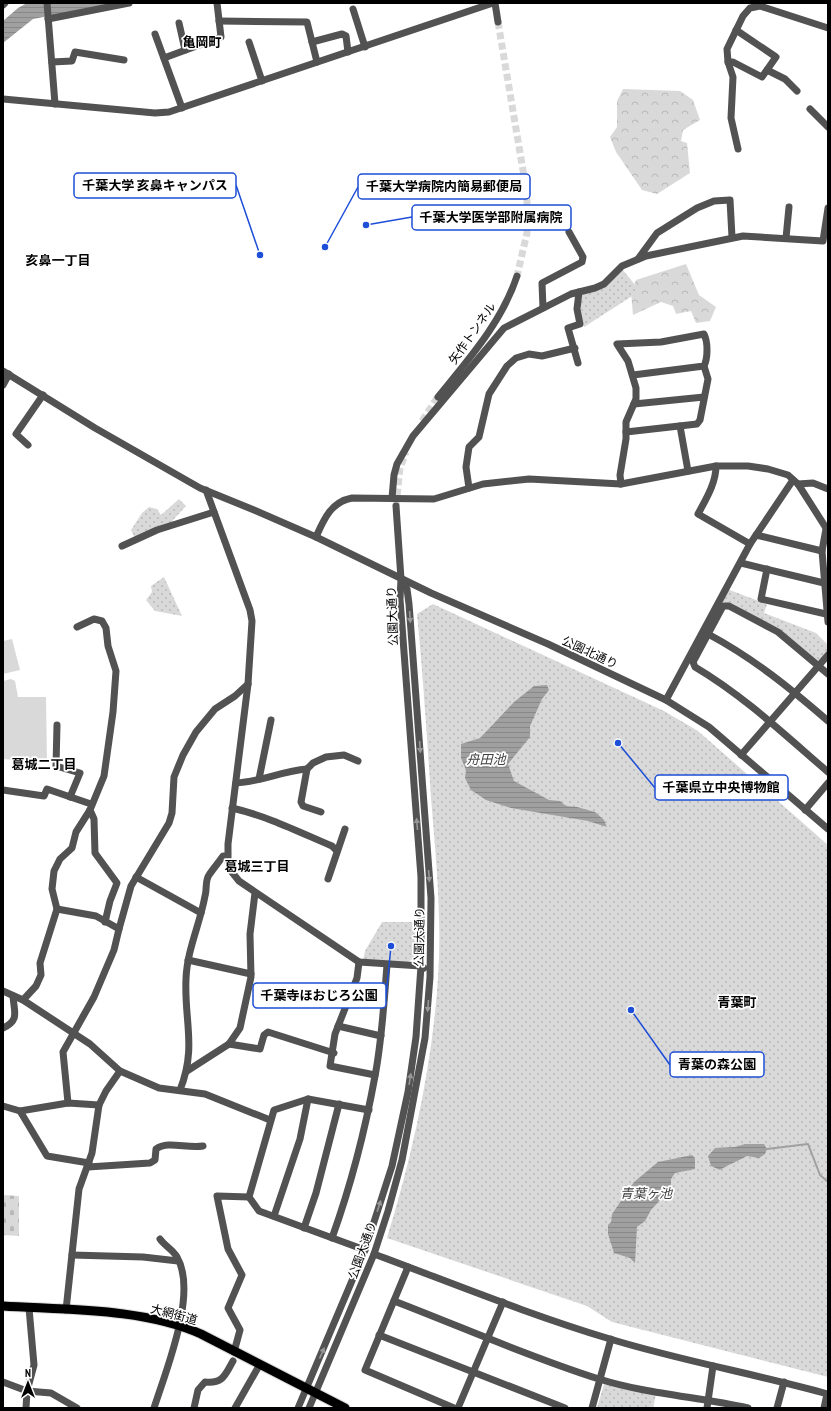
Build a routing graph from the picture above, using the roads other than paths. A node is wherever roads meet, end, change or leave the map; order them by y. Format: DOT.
graph roads {
  1 [pos="47,3"];
  2 [pos="129,3"];
  3 [pos="217,3"];
  4 [pos="494,3"];
  5 [pos="775,7"];
  6 [pos="353,9"];
  7 [pos="828,19"];
  8 [pos="48,20"];
  9 [pos="219,21"];
  10 [pos="498,22"];
  11 [pos="179,24"];
  12 [pos="827,27"];
  13 [pos="736,30"];
  14 [pos="155,34"];
  15 [pos="249,42"];
  16 [pos="312,42"];
  17 [pos="365,47"];
  18 [pos="185,50"];
  19 [pos="348,52"];
  20 [pos="164,58"];
  21 [pos="124,60"];
  22 [pos="52,62"];
  23 [pos="317,62"];
  24 [pos="728,62"];
  25 [pos="767,70"];
  26 [pos="262,81"];
  27 [pos="797,91"];
  28 [pos="3,99"];
  29 [pos="55,104"];
  30 [pos="182,108"];
  31 [pos="810,109"];
  32 [pos="828,128"];
  33 [pos="738,149"];
  34 [pos="789,207"];
  35 [pos="828,208"];
  36 [pos="569,232"];
  37 [pos="732,237"];
  38 [pos="786,238"];
  39 [pos="638,259"];
  40 [pos="517,276"];
  41 [pos="579,292"];
  42 [pos="543,308"];
  43 [pos="575,348"];
  44 [pos="578,363"];
  45 [pos="704,366"];
  46 [pos="6,372"];
  47 [pos="634,375"];
  48 [pos="3,385"];
  49 [pos="44,395"];
  50 [pos="704,397"];
  51 [pos="437,398"];
  52 [pos="634,404"];
  53 [pos="680,426"];
  54 [pos="626,432"];
  55 [pos="28,445"];
  56 [pos="716,466"];
  57 [pos="688,472"];
  58 [pos="795,482"];
  59 [pos="621,484"];
  60 [pos="469,488"];
  61 [pos="828,489"];
  62 [pos="206,490"];
  63 [pos="392,498"];
  64 [pos="396,506"];
  65 [pos="214,512"];
  66 [pos="827,530"];
  67 [pos="756,535"];
  68 [pos="316,537"];
  69 [pos="750,544"];
  70 [pos="122,546"];
  71 [pos="822,551"];
  72 [pos="741,563"];
  73 [pos="767,570"];
  74 [pos="402,579"];
  75 [pos="824,583"];
  76 [pos="826,614"];
  77 [pos="828,622"];
  78 [pos="76,627"];
  79 [pos="708,634"];
  80 [pos="828,655"];
  81 [pos="818,665"];
  82 [pos="828,674"];
  83 [pos="248,684"];
  84 [pos="795,692"];
  85 [pos="666,700"];
  86 [pos="271,720"];
  87 [pos="828,721"];
  88 [pos="770,722"];
  89 [pos="57,725"];
  90 [pos="741,755"];
  91 [pos="358,761"];
  92 [pos="307,769"];
  93 [pos="828,772"];
  94 [pos="259,779"];
  95 [pos="236,783"];
  96 [pos="828,783"];
  97 [pos="3,790"];
  98 [pos="70,796"];
  99 [pos="91,807"];
  100 [pos="232,808"];
  101 [pos="805,810"];
  102 [pos="321,812"];
  103 [pos="345,829"];
  104 [pos="828,829"];
  105 [pos="337,851"];
  106 [pos="227,856"];
  107 [pos="136,877"];
  108 [pos="328,879"];
  109 [pos="254,893"];
  110 [pos="57,909"];
  111 [pos="201,913"];
  112 [pos="105,922"];
  113 [pos="118,929"];
  114 [pos="430,956"];
  115 [pos="188,960"];
  116 [pos="359,962"];
  117 [pos="387,965"];
  118 [pos="421,966"];
  119 [pos="251,974"];
  120 [pos="430,974"];
  121 [pos="3,992"];
  122 [pos="13,996"];
  123 [pos="23,1000"];
  124 [pos="338,1026"];
  125 [pos="3,1028"];
  126 [pos="72,1034"];
  127 [pos="381,1036"];
  128 [pos="229,1044"];
  129 [pos="334,1052"];
  130 [pos="120,1071"];
  131 [pos="187,1071"];
  132 [pos="375,1075"];
  133 [pos="180,1090"];
  134 [pos="308,1099"];
  135 [pos="68,1103"];
  136 [pos="339,1104"];
  137 [pos="99,1105"];
  138 [pos="3,1106"];
  139 [pos="368,1110"];
  140 [pos="20,1111"];
  141 [pos="270,1120"];
  142 [pos="203,1146"];
  143 [pos="88,1165"];
  144 [pos="249,1196"];
  145 [pos="274,1216"];
  146 [pos="304,1228"];
  147 [pos="332,1238"];
  148 [pos="160,1239"];
  149 [pos="365,1250"];
  150 [pos="374,1254"];
  151 [pos="72,1255"];
  152 [pos="178,1261"];
  153 [pos="408,1267"];
  154 [pos="394,1301"];
  155 [pos="503,1302"];
  156 [pos="3,1306"];
  157 [pos="29,1308"];
  158 [pos="66,1310"];
  159 [pos="179,1325"];
  160 [pos="379,1335"];
  161 [pos="488,1337"];
  162 [pos="611,1339"];
  163 [pos="234,1352"];
  164 [pos="233,1361"];
  165 [pos="260,1364"];
  166 [pos="713,1366"];
  167 [pos="473,1373"];
  168 [pos="599,1379"];
  169 [pos="3,1382"];
  170 [pos="784,1382"];
  171 [pos="306,1388"];
  172 [pos="27,1391"];
  173 [pos="316,1394"];
  174 [pos="828,1394"];
  175 [pos="708,1399"];
  176 [pos="26,1408"];
  177 [pos="77,1408"];
  178 [pos="154,1408"];
  179 [pos="194,1408"];
  180 [pos="235,1408"];
  181 [pos="298,1408"];
  182 [pos="309,1408"];
  183 [pos="345,1408"];
  184 [pos="454,1408"];
  185 [pos="458,1408"];
  186 [pos="565,1408"];
  187 [pos="592,1408"];
  188 [pos="707,1408"];
  189 [pos="748,1408"];
  190 [pos="777,1408"];
  191 [pos="824,1408"];
  1 -- 8 [label="street"];
  2 -- 8 [label="street"];
  3 -- 9 [label="street"];
  4 -- 10 [label="street"];
  4 -- 17 [label="street"];
  5 -- 12 [label="street"];
  5 -- 13 [label="street"];
  6 -- 17 [label="street"];
  7 -- 12 [label="street"];
  8 -- 22 [label="street"];
  9 -- 16 [label="street"];
  9 -- 18 [label="street"];
  11 -- 18 [label="street"];
  13 -- 24 [label="street"];
  13 -- 25 [label="street"];
  14 -- 20 [label="street"];
  15 -- 26 [label="street"];
  16 -- 19 [label="street"];
  16 -- 23 [label="street"];
  17 -- 19 [label="street"];
  18 -- 20 [label="street"];
  19 -- 23 [label="street"];
  20 -- 30 [label="street"];
  21 -- 22 [label="street"];
  22 -- 29 [label="street"];
  23 -- 26 [label="street"];
  24 -- 25 [label="street"];
  24 -- 33 [label="street"];
  25 -- 27 [label="street"];
  26 -- 30 [label="street"];
  28 -- 29 [label="street"];
  29 -- 30 [label="street"];
  31 -- 32 [label="street"];
  34 -- 38 [label="street"];
  35 -- 38 [label="street"];
  36 -- 42 [label="street"];
  37 -- 38 [label="street"];
  37 -- 39 [label="street"];
  37 -- 39 [label="street"];
  39 -- 41 [label="street"];
  40 -- 51 [label="street, 矢作トンネル"];
  41 -- 42 [label="street"];
  41 -- 43 [label="street"];
  42 -- 63 [label="street"];
  43 -- 44 [label="street"];
  43 -- 60 [label="street"];
  45 -- 47 [label="street"];
  45 -- 47 [label="street"];
  45 -- 50 [label="street"];
  46 -- 48 [label="street"];
  46 -- 49 [label="street, 公園北通り"];
  47 -- 52 [label="street"];
  49 -- 55 [label="street"];
  49 -- 62 [label="street, 公園北通り"];
  50 -- 52 [label="street"];
  50 -- 53 [label="street"];
  52 -- 54 [label="street"];
  53 -- 54 [label="street"];
  53 -- 57 [label="street"];
  54 -- 59 [label="street"];
  56 -- 57 [label="street"];
  56 -- 58 [label="street"];
  56 -- 69 [label="street"];
  57 -- 59 [label="street"];
  58 -- 61 [label="street"];
  58 -- 66 [label="street"];
  58 -- 67 [label="street"];
  59 -- 60 [label="street"];
  60 -- 63 [label="street"];
  62 -- 65 [label="street"];
  62 -- 68 [label="street, 公園北通り"];
  63 -- 68 [label="street"];
  64 -- 74 [label="street"];
  65 -- 70 [label="street"];
  65 -- 83 [label="street"];
  66 -- 71 [label="street"];
  67 -- 69 [label="street"];
  67 -- 71 [label="street"];
  68 -- 74 [label="street, 公園北通り"];
  69 -- 72 [label="street"];
  71 -- 75 [label="street"];
  72 -- 73 [label="street"];
  72 -- 85 [label="street"];
  73 -- 75 [label="street"];
  73 -- 76 [label="street"];
  74 -- 85 [label="street, 公園北通り"];
  74 -- 114 [label="street, 公園大通り, one-way"];
  118 -- 74 [label="street, 公園大通り, one-way"];
  75 -- 76 [label="street"];
  76 -- 77 [label="street"];
  78 -- 99 [label="street"];
  79 -- 81 [label="street"];
  79 -- 84 [label="street"];
  79 -- 88 [label="street"];
  80 -- 81 [label="street"];
  81 -- 82 [label="street"];
  81 -- 84 [label="street"];
  83 -- 95 [label="street"];
  83 -- 107 [label="street"];
  84 -- 87 [label="street"];
  84 -- 88 [label="street"];
  85 -- 90 [label="street, 公園北通り"];
  86 -- 94 [label="street"];
  88 -- 90 [label="street"];
  88 -- 93 [label="street"];
  89 -- 98 [label="street"];
  90 -- 101 [label="street, 公園北通り"];
  91 -- 92 [label="street"];
  92 -- 94 [label="street"];
  92 -- 102 [label="street"];
  94 -- 95 [label="street"];
  95 -- 100 [label="street"];
  96 -- 101 [label="street"];
  97 -- 98 [label="street"];
  98 -- 99 [label="street"];
  99 -- 110 [label="street"];
  99 -- 112 [label="street"];
  100 -- 105 [label="street"];
  100 -- 106 [label="street"];
  101 -- 104 [label="street, 公園北通り"];
  103 -- 105 [label="street"];
  105 -- 108 [label="street"];
  106 -- 109 [label="street"];
  106 -- 111 [label="street"];
  107 -- 111 [label="street"];
  107 -- 113 [label="street"];
  109 -- 116 [label="street"];
  109 -- 119 [label="street"];
  110 -- 112 [label="street"];
  110 -- 123 [label="street"];
  111 -- 115 [label="street"];
  112 -- 113 [label="street"];
  113 -- 126 [label="street"];
  114 -- 118 [label="street"];
  114 -- 120 [label="street, 公園大通り"];
  115 -- 119 [label="street"];
  115 -- 131 [label="street"];
  116 -- 117 [label="street"];
  116 -- 124 [label="street"];
  117 -- 118 [label="street"];
  117 -- 127 [label="street"];
  118 -- 120 [label="street"];
  149 -- 118 [label="street, 公園大通り, one-way"];
  119 -- 128 [label="street"];
  120 -- 150 [label="street, 公園大通り, one-way"];
  121 -- 122 [label="street"];
  122 -- 123 [label="street"];
  122 -- 125 [label="street"];
  123 -- 126 [label="street"];
  124 -- 127 [label="street"];
  124 -- 129 [label="street"];
  126 -- 130 [label="street"];
  126 -- 135 [label="street"];
  127 -- 132 [label="street"];
  128 -- 129 [label="street"];
  128 -- 131 [label="street"];
  129 -- 132 [label="street"];
  130 -- 133 [label="street"];
  130 -- 137 [label="street"];
  131 -- 133 [label="street"];
  132 -- 139 [label="street"];
  133 -- 141 [label="street"];
  134 -- 136 [label="street"];
  134 -- 141 [label="street"];
  134 -- 145 [label="street"];
  135 -- 137 [label="street"];
  135 -- 140 [label="street"];
  136 -- 139 [label="street"];
  136 -- 146 [label="street"];
  137 -- 143 [label="street"];
  138 -- 140 [label="street"];
  139 -- 147 [label="street"];
  140 -- 143 [label="street"];
  141 -- 144 [label="street"];
  142 -- 143 [label="street"];
  143 -- 151 [label="street"];
  144 -- 145 [label="street"];
  144 -- 163 [label="street"];
  145 -- 146 [label="street"];
  146 -- 147 [label="street"];
  147 -- 149 [label="street"];
  148 -- 152 [label="street"];
  171 -- 149 [label="street, 公園大通り, one-way"];
  150 -- 153 [label="street"];
  150 -- 173 [label="street, 公園大通り"];
  151 -- 152 [label="street"];
  151 -- 158 [label="street"];
  152 -- 159 [label="street"];
  153 -- 154 [label="street"];
  153 -- 155 [label="street"];
  154 -- 160 [label="street"];
  154 -- 161 [label="street"];
  155 -- 161 [label="street"];
  155 -- 162 [label="street"];
  156 -- 157 [label="main road, 大網街道"];
  157 -- 158 [label="main road, 大網街道"];
  157 -- 172 [label="street"];
  158 -- 159 [label="main road, 大網街道"];
  159 -- 163 [label="main road, 大網街道"];
  159 -- 178 [label="street"];
  160 -- 167 [label="street"];
  160 -- 184 [label="street"];
  161 -- 167 [label="street"];
  161 -- 168 [label="street"];
  162 -- 166 [label="street"];
  162 -- 168 [label="street"];
  163 -- 165 [label="main road, 大網街道"];
  164 -- 179 [label="street"];
  165 -- 171 [label="main road, 大網街道"];
  165 -- 180 [label="street"];
  166 -- 170 [label="street"];
  166 -- 175 [label="street"];
  167 -- 185 [label="street"];
  167 -- 186 [label="street"];
  168 -- 175 [label="street"];
  168 -- 187 [label="street"];
  169 -- 172 [label="street"];
  170 -- 174 [label="street"];
  170 -- 190 [label="street"];
  171 -- 173 [label="main road, 大網街道"];
  171 -- 181 [label="street, 公園大通り"];
  172 -- 176 [label="street"];
  172 -- 177 [label="street"];
  173 -- 182 [label="street, 公園大通り"];
  173 -- 183 [label="main road, 大網街道"];
  174 -- 191 [label="street"];
  175 -- 188 [label="street"];
  175 -- 189 [label="street"];
}
